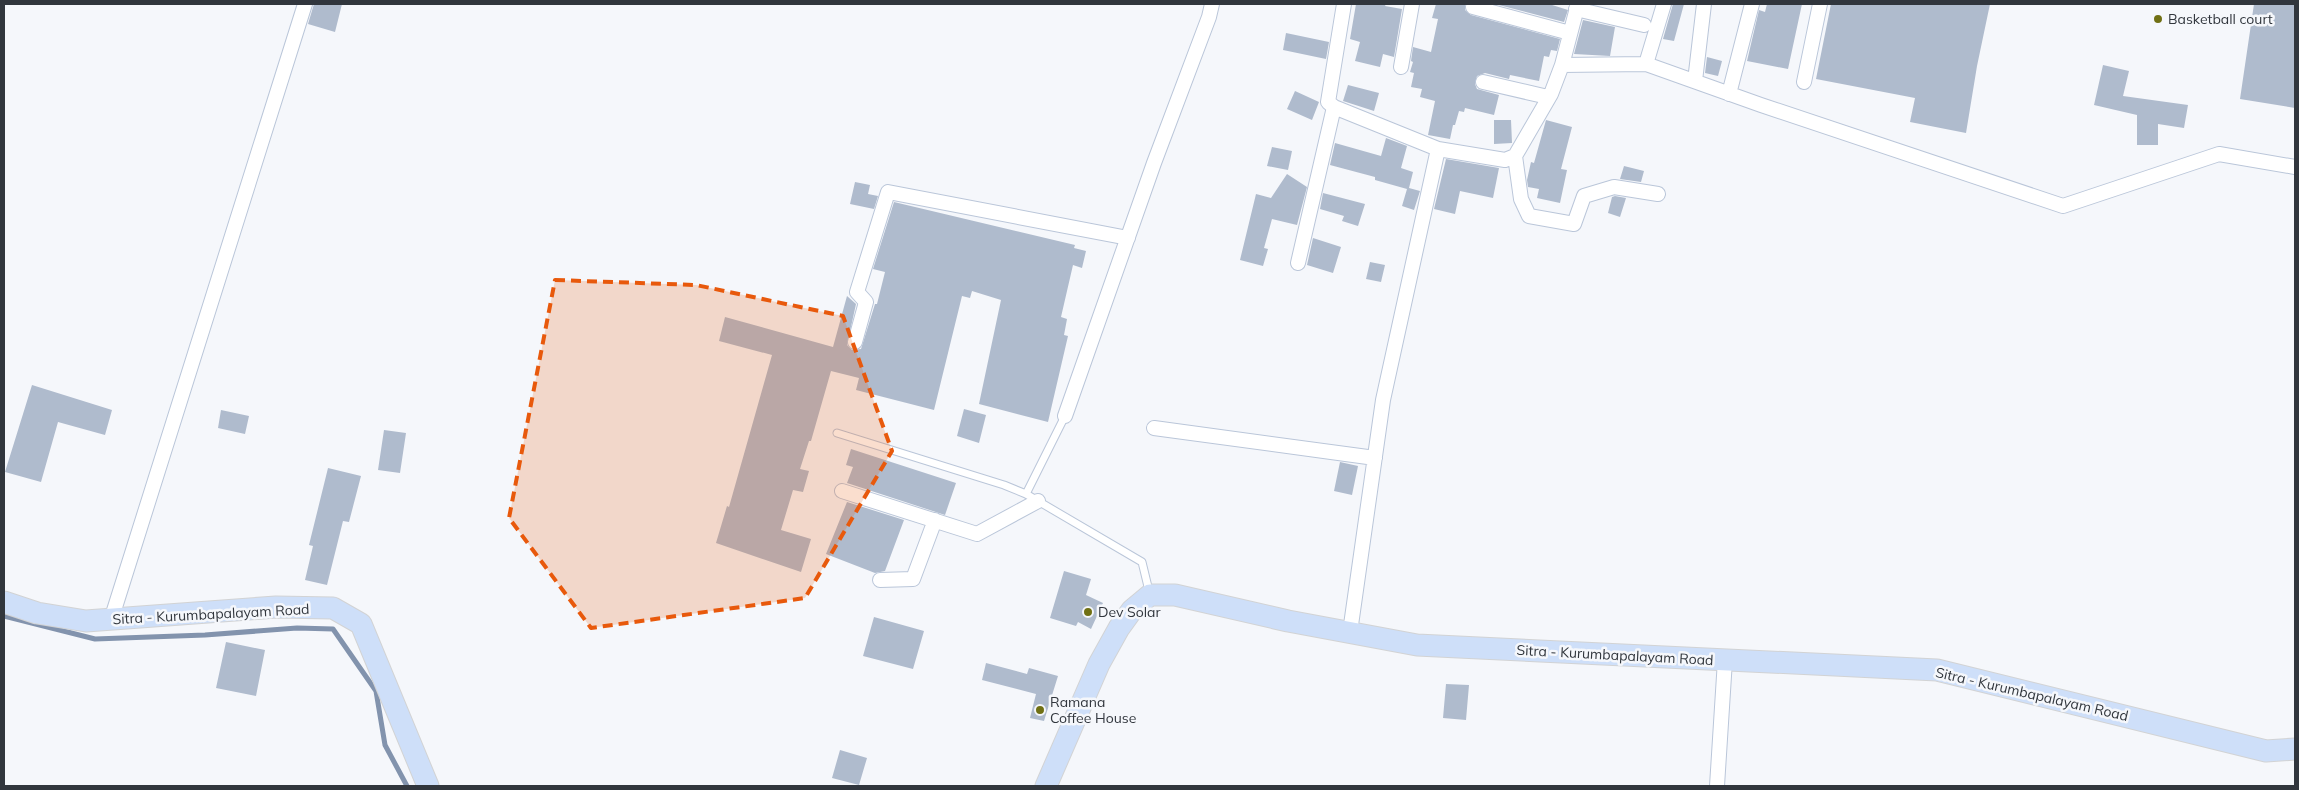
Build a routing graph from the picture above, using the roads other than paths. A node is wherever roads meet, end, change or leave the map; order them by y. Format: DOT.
graph roads {
  1 [pos="305,4"];
  2 [pos="1212,4"];
  3 [pos="1344,4"];
  4 [pos="1412,4"];
  5 [pos="1664,4"];
  6 [pos="1704,4"];
  7 [pos="1752,4"];
  8 [pos="1820,4"];
  9 [pos="1577,6"];
  10 [pos="1473,8"];
  11 [pos="1644,25"];
  12 [pos="1570,33"];
  13 [pos="1646,64"];
  14 [pos="1562,65"];
  15 [pos="1401,67"];
  16 [pos="1695,81"];
  17 [pos="1483,82"];
  18 [pos="1804,82"];
  19 [pos="1729,94"];
  20 [pos="1548,97"];
  21 [pos="1334,108"];
  22 [pos="1438,149"];
  23 [pos="1515,156"];
  24 [pos="2295,167"];
  25 [pos="1658,194"];
  26 [pos="1128,238"];
  27 [pos="1298,264"];
  28 [pos="855,342"];
  29 [pos="1066,416"];
  30 [pos="1154,428"];
  31 [pos="837,433"];
  32 [pos="1375,458"];
  33 [pos="842,490"];
  34 [pos="1032,498"];
  35 [pos="935,520"];
  36 [pos="880,580"];
  37 [pos="1150,595"];
  38 [pos="4,602"];
  39 [pos="111,620"];
  40 [pos="1350,632"];
  41 [pos="1725,660"];
  42 [pos="2295,749"];
  43 [pos="428,786"];
  44 [pos="1046,786"];
  45 [pos="1717,786"];
  1 -- 39 [label="street"];
  2 -- 26 [label="street"];
  3 -- 21 [label="street"];
  4 -- 15 [label="street"];
  5 -- 13 [label="street"];
  6 -- 16 [label="street"];
  7 -- 19 [label="street"];
  8 -- 18 [label="street"];
  9 -- 11 [label="street"];
  9 -- 12 [label="street"];
  10 -- 12 [label="street"];
  12 -- 14 [label="street"];
  13 -- 14 [label="street"];
  13 -- 16 [label="street"];
  14 -- 20 [label="street"];
  16 -- 19 [label="street"];
  17 -- 20 [label="street"];
  19 -- 24 [label="street"];
  20 -- 23 [label="street"];
  21 -- 22 [label="street"];
  21 -- 27 [label="street"];
  22 -- 23 [label="street"];
  22 -- 32 [label="street"];
  23 -- 25 [label="street"];
  26 -- 28 [label="street"];
  26 -- 29 [label="street"];
  29 -- 34 [label="lane"];
  30 -- 32 [label="street"];
  31 -- 34 [label="lane"];
  32 -- 40 [label="street"];
  33 -- 35 [label="street"];
  34 -- 35 [label="street"];
  34 -- 37 [label="lane"];
  35 -- 36 [label="street"];
  37 -- 40 [label="main road, Sitra - Kurumbapalayam Road"];
  37 -- 44 [label="main road"];
  38 -- 39 [label="main road, Sitra - Kurumbapalayam Road"];
  39 -- 43 [label="main road, Sitra - Kurumbapalayam Road"];
  40 -- 41 [label="main road, Sitra - Kurumbapalayam Road"];
  41 -- 42 [label="main road, Sitra - Kurumbapalayam Road"];
  41 -- 45 [label="street"];
}
